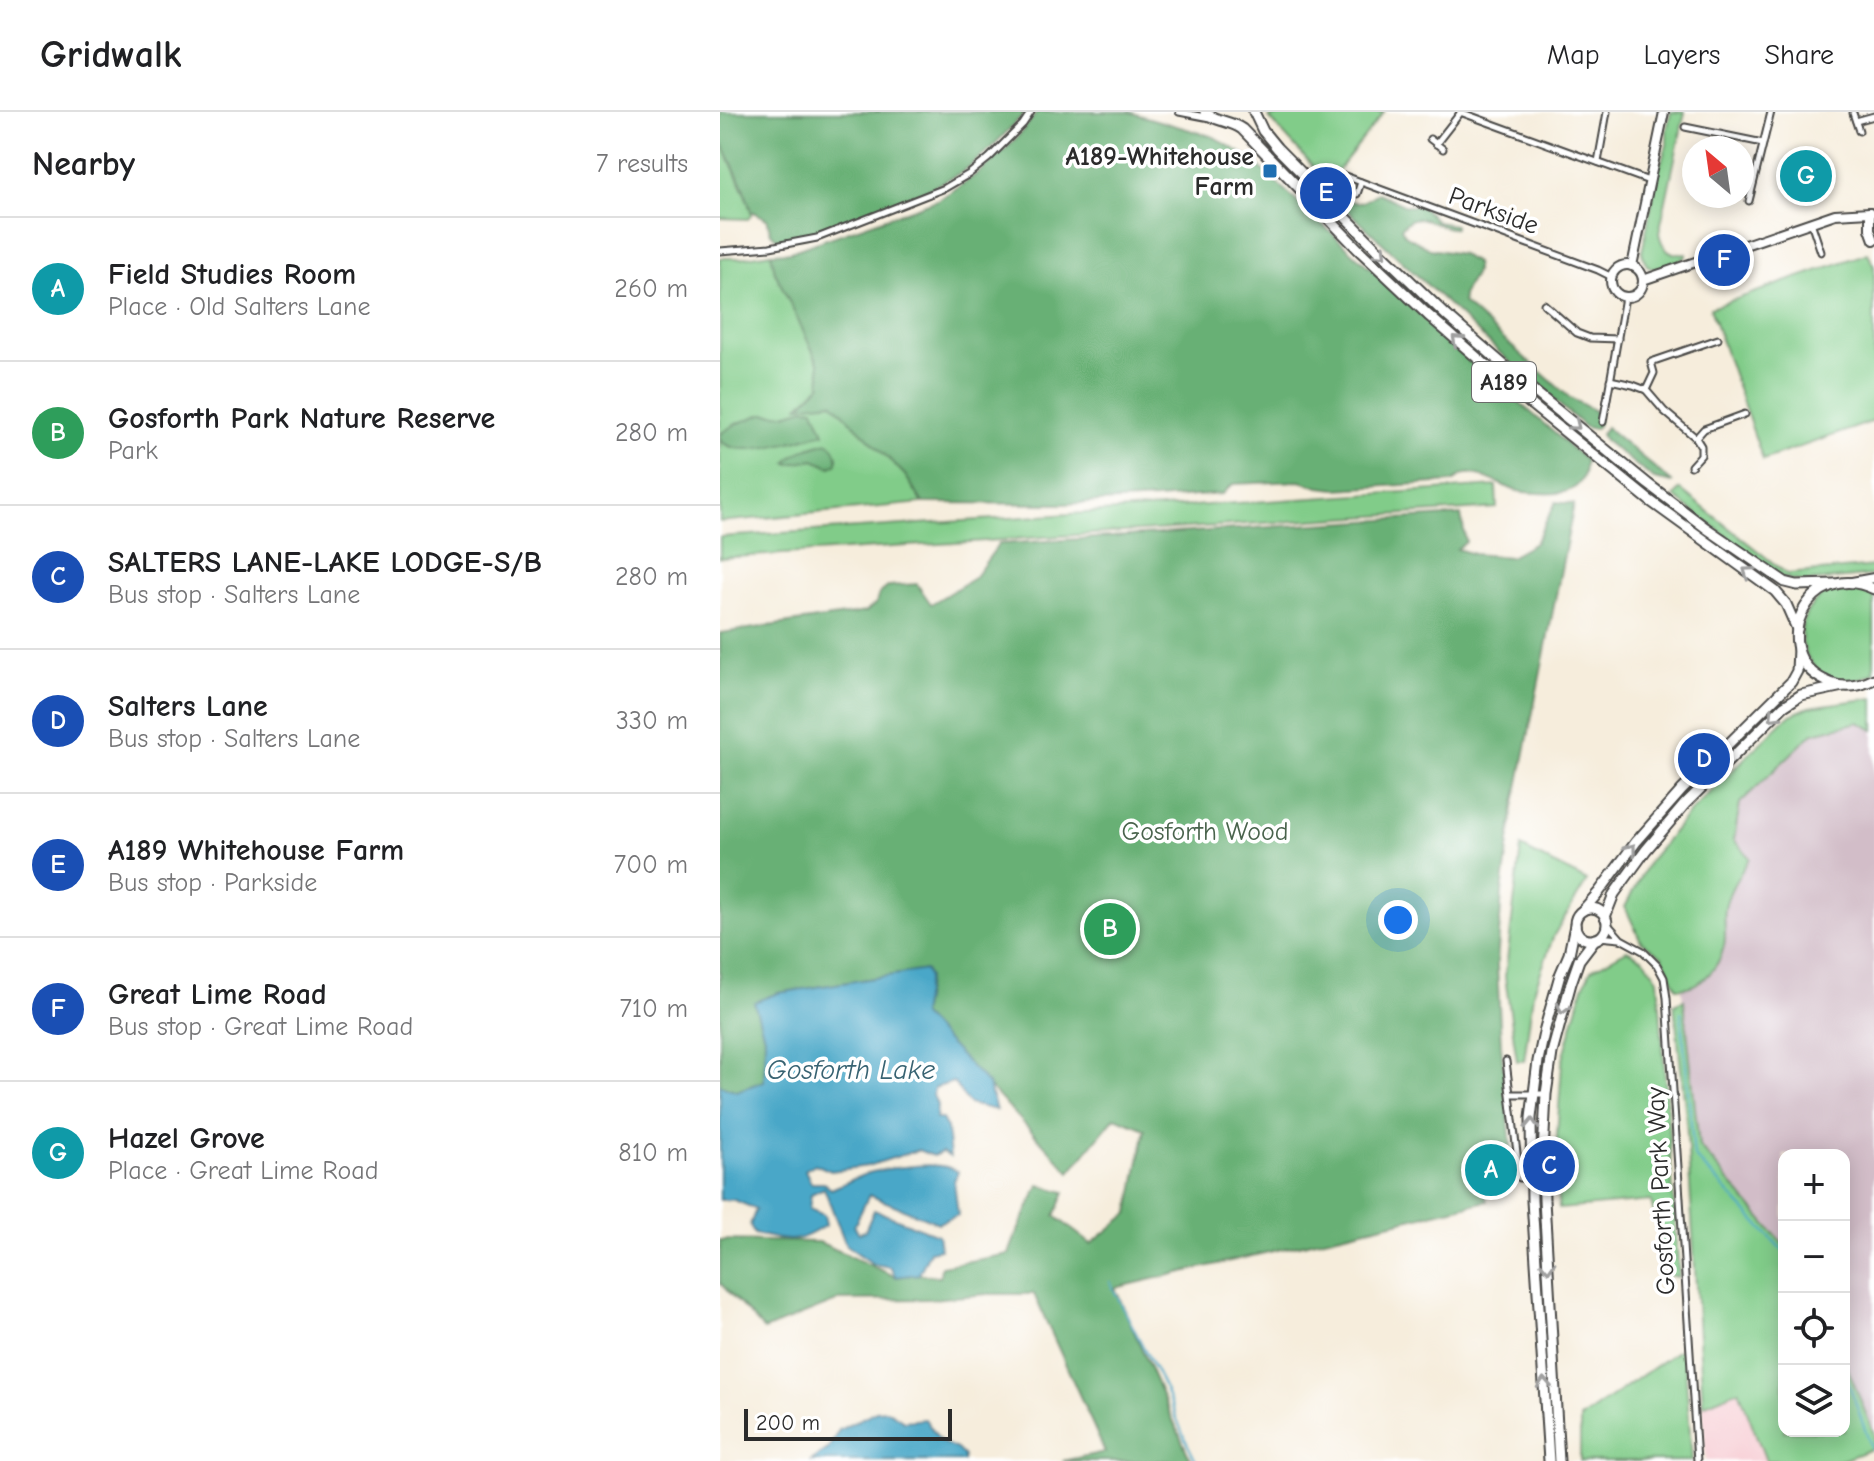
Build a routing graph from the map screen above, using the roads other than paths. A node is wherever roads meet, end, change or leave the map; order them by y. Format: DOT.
graph roads {
  1 [pos="1031,112"];
  2 [pos="1179,112"];
  3 [pos="1205,112"];
  4 [pos="1254,112"];
  5 [pos="1460,112"];
  6 [pos="1607,112"];
  7 [pos="1664,112"];
  8 [pos="1771,112"];
  9 [pos="1853,113"];
  10 [pos="1237,114"];
  11 [pos="1874,116"];
  12 [pos="1218,120"];
  13 [pos="1856,121"];
  14 [pos="1685,127"];
  15 [pos="1859,131"];
  16 [pos="1430,139"];
  17 [pos="1763,143"];
  18 [pos="1436,144"];
  19 [pos="1443,149"];
  20 [pos="1598,162"];
  21 [pos="1345,176"];
  22 [pos="1754,180"];
  23 [pos="1650,181"];
  24 [pos="1361,182"];
  25 [pos="1357,194"];
  26 [pos="1872,209"];
  27 [pos="1811,222"];
  28 [pos="1874,240"];
  29 [pos="720,251"];
  30 [pos="1821,252"];
  31 [pos="1632,266"];
  32 [pos="1612,277"];
  33 [pos="1643,280"];
  34 [pos="1625,297"];
  35 [pos="1544,304"];
  36 [pos="1618,339"];
  37 [pos="1718,339"];
  38 [pos="1610,380"];
  39 [pos="1646,390"];
  40 [pos="1745,414"];
  41 [pos="1603,422"];
  42 [pos="1696,438"];
  43 [pos="1691,466"];
  44 [pos="1874,578"];
  45 [pos="1848,582"];
  46 [pos="1835,584"];
  47 [pos="1874,589"];
  48 [pos="1797,629"];
  49 [pos="1798,648"];
  50 [pos="1874,682"];
  51 [pos="1843,686"];
  52 [pos="1583,910"];
  53 [pos="1606,920"];
  54 [pos="1575,925"];
  55 [pos="1597,938"];
  56 [pos="1621,939"];
  57 [pos="1506,1061"];
  58 [pos="1511,1094"];
  59 [pos="1534,1094"];
  60 [pos="1546,1094"];
  61 [pos="1520,1178"];
  62 [pos="1549,1461"];
  63 [pos="1559,1461"];
  64 [pos="1697,1461"];
  1 -- 29 [label="street"];
  2 -- 12 [label="street"];
  3 -- 12 [label="main road"];
  4 -- 46 [label="main road, A189, one-way"];
  5 -- 18 [label="street"];
  5 -- 20 [label="street"];
  6 -- 20 [label="street"];
  7 -- 23 [label="main road"];
  8 -- 17 [label="street"];
  9 -- 13 [label="street"];
  10 -- 12 [label="main road"];
  11 -- 13 [label="street"];
  48 -- 12 [label="main road, A189, one-way"];
  13 -- 15 [label="street"];
  14 -- 17 [label="street"];
  16 -- 18 [label="street"];
  17 -- 22 [label="street"];
  18 -- 19 [label="street"];
  20 -- 23 [label="street"];
  21 -- 24 [label="street, Parkside"];
  23 -- 31 [label="main road"];
  24 -- 25 [label="street"];
  24 -- 32 [label="street, Parkside"];
  26 -- 27 [label="main road"];
  26 -- 28 [label="main road"];
  27 -- 30 [label="street"];
  27 -- 33 [label="main road"];
  31 -- 32 [label="main road"];
  31 -- 33 [label="main road"];
  32 -- 34 [label="main road"];
  33 -- 34 [label="main road"];
  34 -- 36 [label="street"];
  35 -- 36 [label="street"];
  36 -- 38 [label="street"];
  37 -- 39 [label="street"];
  38 -- 39 [label="street"];
  38 -- 41 [label="street"];
  39 -- 42 [label="street"];
  40 -- 42 [label="street"];
  42 -- 43 [label="street"];
  44 -- 45 [label="main road"];
  45 -- 46 [label="main road, A189"];
  45 -- 47 [label="main road, A189"];
  46 -- 48 [label="main road, A189"];
  48 -- 49 [label="main road, A189"];
  49 -- 51 [label="main road"];
  52 -- 49 [label="main road, A189, one-way"];
  50 -- 51 [label="main road"];
  51 -- 53 [label="main road, one-way"];
  52 -- 53 [label="main road"];
  52 -- 54 [label="main road, A189"];
  53 -- 55 [label="main road"];
  53 -- 56 [label="street, Gosforth Park Way"];
  54 -- 55 [label="main road"];
  54 -- 59 [label="main road, A189"];
  55 -- 56 [label="street, Gosforth Park Way"];
  55 -- 60 [label="main road, one-way"];
  56 -- 64 [label="street, Gosforth Park Way"];
  57 -- 58 [label="street"];
  58 -- 59 [label="street"];
  58 -- 61 [label="street"];
  59 -- 60 [label="street"];
  62 -- 59 [label="main road, A189, one-way"];
  60 -- 63 [label="main road, one-way"];
}
